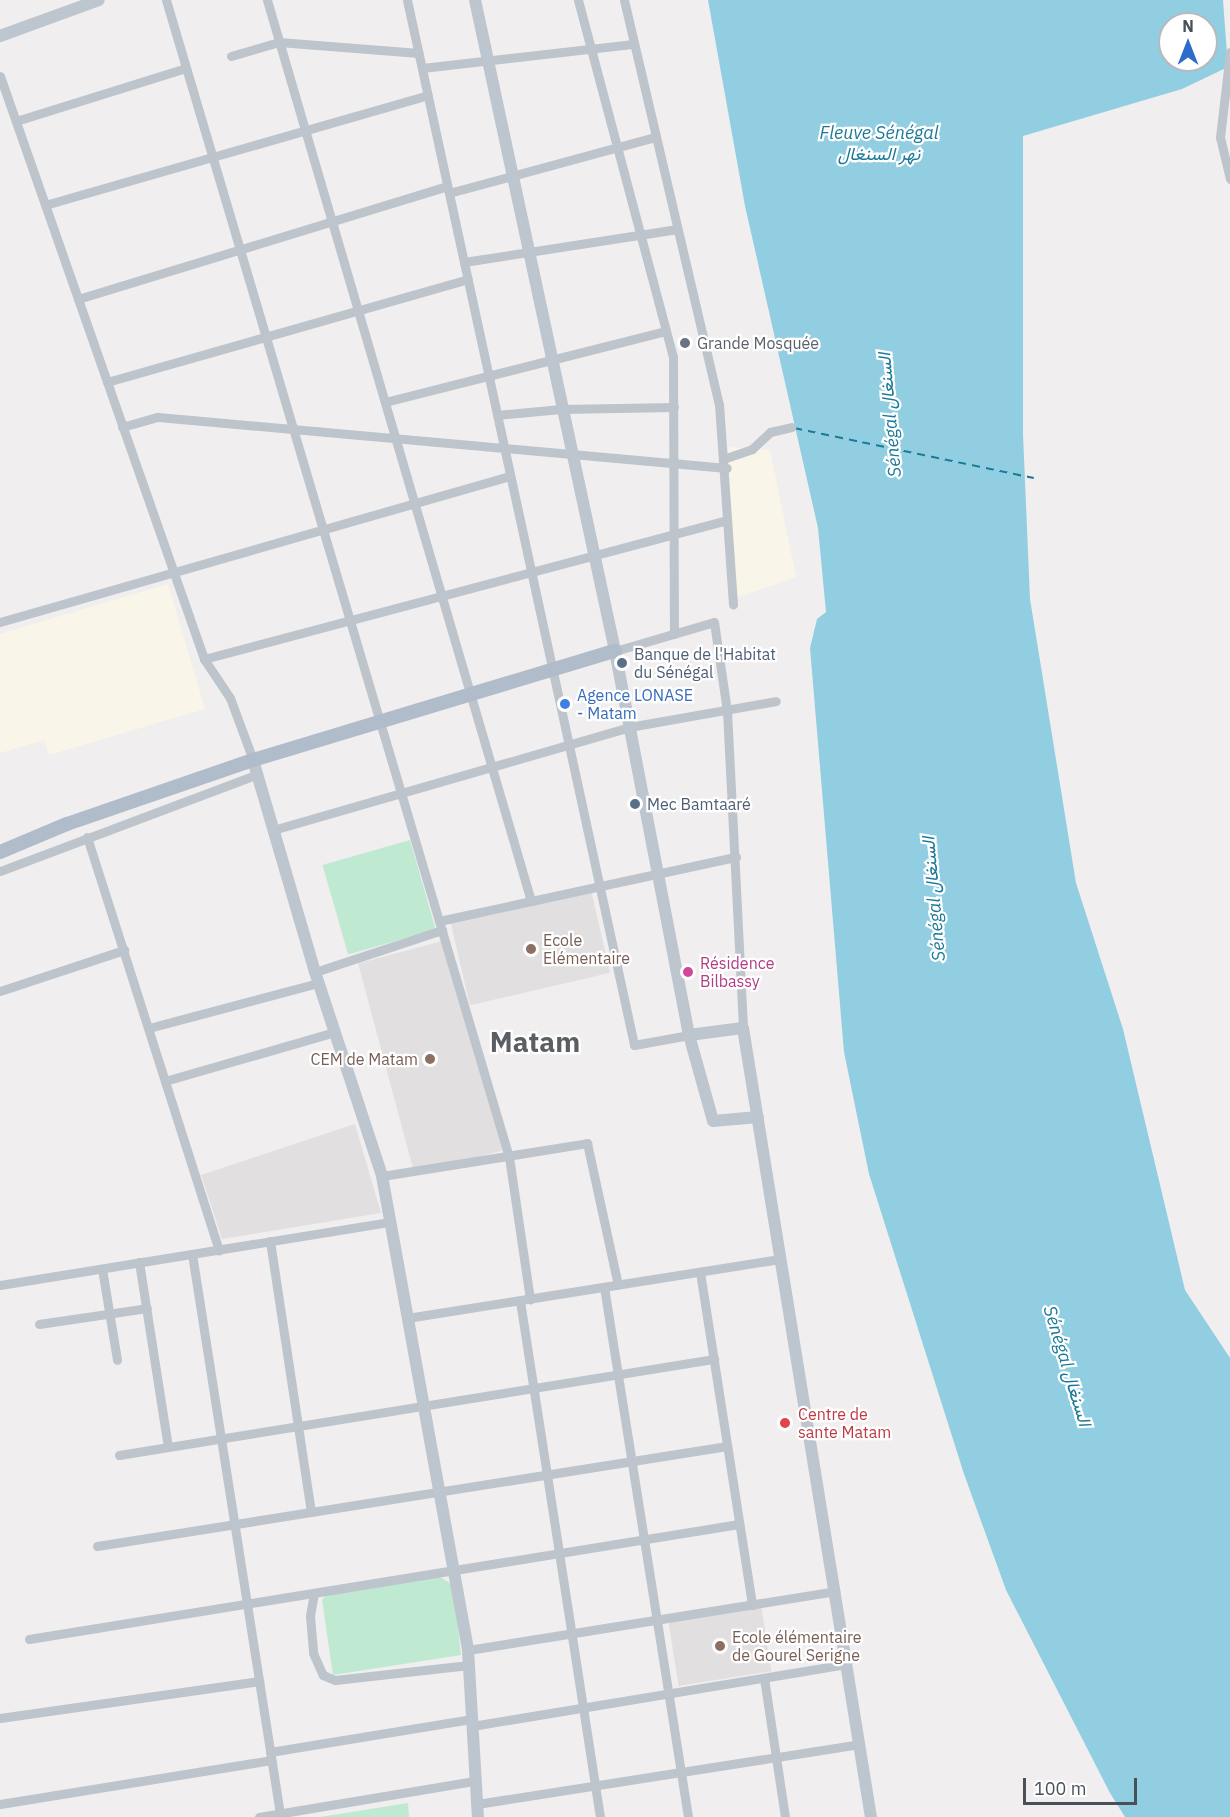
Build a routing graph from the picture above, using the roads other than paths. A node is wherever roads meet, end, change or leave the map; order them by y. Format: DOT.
graph roads {
  1 [pos="99,0"];
  2 [pos="166,0"];
  3 [pos="407,0"];
  4 [pos="475,0"];
  5 [pos="578,0"];
  6 [pos="624,0"];
  7 [pos="270,1"];
  8 [pos="0,36"];
  9 [pos="279,42"];
  10 [pos="632,44"];
  11 [pos="590,48"];
  12 [pos="419,52"];
  13 [pos="1230,52"];
  14 [pos="231,56"];
  15 [pos="488,61"];
  16 [pos="186,68"];
  17 [pos="422,68"];
  18 [pos="0,76"];
  19 [pos="428,95"];
  20 [pos="16,121"];
  21 [pos="306,132"];
  22 [pos="655,136"];
  23 [pos="615,147"];
  24 [pos="213,158"];
  25 [pos="512,176"];
  26 [pos="1230,179"];
  27 [pos="448,189"];
  28 [pos="45,205"];
  29 [pos="332,221"];
  30 [pos="677,229"];
  31 [pos="638,235"];
  32 [pos="240,249"];
  33 [pos="528,252"];
  34 [pos="464,262"];
  35 [pos="468,279"];
  36 [pos="78,299"];
  37 [pos="358,310"];
  38 [pos="665,332"];
  39 [pos="266,337"];
  40 [pos="551,359"];
  41 [pos="489,375"];
  42 [pos="107,382"];
  43 [pos="385,402"];
  44 [pos="674,407"];
  45 [pos="561,409"];
  46 [pos="497,415"];
  47 [pos="122,426"];
  48 [pos="791,427"];
  49 [pos="293,429"];
  50 [pos="396,440"];
  51 [pos="504,448"];
  52 [pos="571,455"];
  53 [pos="673,463"];
  54 [pos="726,463"];
  55 [pos="510,476"];
  56 [pos="414,502"];
  57 [pos="727,520"];
  58 [pos="323,529"];
  59 [pos="671,534"];
  60 [pos="592,554"];
  61 [pos="531,571"];
  62 [pos="173,572"];
  63 [pos="441,596"];
  64 [pos="733,606"];
  65 [pos="0,622"];
  66 [pos="350,622"];
  67 [pos="674,634"];
  68 [pos="615,651"];
  69 [pos="204,659"];
  70 [pos="552,670"];
  71 [pos="470,695"];
  72 [pos="776,701"];
  73 [pos="727,711"];
  74 [pos="380,722"];
  75 [pos="629,727"];
  76 [pos="569,744"];
  77 [pos="253,760"];
  78 [pos="491,767"];
  79 [pos="256,775"];
  80 [pos="401,793"];
  81 [pos="273,830"];
  82 [pos="87,837"];
  83 [pos="14,845"];
  84 [pos="0,852"];
  85 [pos="735,857"];
  86 [pos="21,862"];
  87 [pos="0,871"];
  88 [pos="657,874"];
  89 [pos="599,886"];
  90 [pos="531,901"];
  91 [pos="441,926"];
  92 [pos="124,950"];
  93 [pos="317,977"];
  94 [pos="0,991"];
  95 [pos="149,1028"];
  96 [pos="743,1028"];
  97 [pos="335,1032"];
  98 [pos="689,1035"];
  99 [pos="165,1081"];
  100 [pos="758,1117"];
  101 [pos="509,1157"];
  102 [pos="382,1176"];
  103 [pos="390,1222"];
  104 [pos="270,1241"];
  105 [pos="219,1250"];
  106 [pos="192,1254"];
  107 [pos="781,1259"];
  108 [pos="139,1263"];
  109 [pos="102,1269"];
  110 [pos="700,1272"];
  111 [pos="0,1285"];
  112 [pos="618,1285"];
  113 [pos="604,1287"];
  114 [pos="525,1300"];
  115 [pos="147,1308"];
  116 [pos="109,1314"];
  117 [pos="407,1318"];
  118 [pos="39,1324"];
  119 [pos="117,1359"];
  120 [pos="714,1359"];
  121 [pos="618,1375"];
  122 [pos="534,1388"];
  123 [pos="423,1406"];
  124 [pos="298,1426"];
  125 [pos="221,1439"];
  126 [pos="727,1446"];
  127 [pos="168,1447"];
  128 [pos="118,1455"];
  129 [pos="632,1461"];
  130 [pos="547,1474"];
  131 [pos="440,1492"];
  132 [pos="311,1512"];
  133 [pos="234,1524"];
  134 [pos="739,1524"];
  135 [pos="644,1539"];
  136 [pos="97,1546"];
  137 [pos="559,1553"];
  138 [pos="454,1570"];
  139 [pos="834,1591"];
  140 [pos="314,1593"];
  141 [pos="247,1604"];
  142 [pos="752,1605"];
  143 [pos="657,1620"];
  144 [pos="572,1634"];
  145 [pos="29,1639"];
  146 [pos="468,1650"];
  147 [pos="846,1664"];
  148 [pos="469,1665"];
  149 [pos="764,1678"];
  150 [pos="259,1681"];
  151 [pos="669,1694"];
  152 [pos="583,1708"];
  153 [pos="0,1718"];
  154 [pos="472,1723"];
  155 [pos="859,1744"];
  156 [pos="271,1756"];
  157 [pos="776,1758"];
  158 [pos="681,1773"];
  159 [pos="476,1781"];
  160 [pos="595,1786"];
  161 [pos="0,1804"];
  162 [pos="478,1811"];
  163 [pos="280,1814"];
  164 [pos="259,1817"];
  165 [pos="600,1817"];
  166 [pos="688,1817"];
  167 [pos="785,1817"];
  168 [pos="871,1817"];
  1 -- 8 [label="main road"];
  2 -- 16 [label="street"];
  3 -- 12 [label="street"];
  4 -- 15 [label="main road"];
  5 -- 11 [label="street"];
  6 -- 10 [label="street"];
  7 -- 9 [label="street"];
  9 -- 12 [label="street"];
  9 -- 14 [label="street"];
  9 -- 21 [label="street"];
  10 -- 11 [label="street"];
  10 -- 22 [label="street"];
  11 -- 15 [label="street"];
  11 -- 23 [label="street"];
  12 -- 17 [label="street"];
  13 -- 26 [label="street"];
  15 -- 17 [label="street"];
  15 -- 25 [label="main road"];
  16 -- 20 [label="street"];
  16 -- 24 [label="street"];
  17 -- 19 [label="street"];
  18 -- 20 [label="street"];
  19 -- 21 [label="street"];
  19 -- 27 [label="street"];
  20 -- 28 [label="street"];
  21 -- 24 [label="street"];
  21 -- 29 [label="street"];
  22 -- 23 [label="street"];
  22 -- 30 [label="street"];
  23 -- 25 [label="street"];
  23 -- 31 [label="street"];
  24 -- 28 [label="street"];
  24 -- 32 [label="street"];
  25 -- 27 [label="street"];
  25 -- 33 [label="main road"];
  27 -- 29 [label="street"];
  27 -- 34 [label="street"];
  28 -- 36 [label="street"];
  29 -- 32 [label="street"];
  29 -- 37 [label="street"];
  30 -- 31 [label="street"];
  30 -- 54 [label="street"];
  31 -- 33 [label="street"];
  31 -- 38 [label="street"];
  32 -- 36 [label="street"];
  32 -- 39 [label="street"];
  33 -- 34 [label="street"];
  33 -- 40 [label="main road"];
  34 -- 35 [label="street"];
  35 -- 37 [label="street"];
  35 -- 41 [label="street"];
  36 -- 42 [label="street"];
  37 -- 39 [label="street"];
  37 -- 43 [label="street"];
  38 -- 40 [label="street"];
  38 -- 44 [label="street"];
  39 -- 42 [label="street"];
  39 -- 49 [label="street"];
  40 -- 41 [label="street"];
  40 -- 45 [label="main road"];
  41 -- 43 [label="street"];
  41 -- 46 [label="street"];
  42 -- 47 [label="street"];
  43 -- 50 [label="street"];
  44 -- 45 [label="street"];
  44 -- 53 [label="street"];
  45 -- 46 [label="street"];
  45 -- 52 [label="main road"];
  46 -- 51 [label="street"];
  47 -- 49 [label="street"];
  47 -- 62 [label="street"];
  48 -- 54 [label="street"];
  49 -- 50 [label="street"];
  49 -- 58 [label="street"];
  50 -- 51 [label="street"];
  50 -- 56 [label="street"];
  51 -- 52 [label="street"];
  51 -- 55 [label="street"];
  52 -- 53 [label="street"];
  52 -- 60 [label="main road"];
  53 -- 54 [label="street"];
  53 -- 59 [label="street"];
  54 -- 57 [label="street"];
  55 -- 56 [label="street"];
  55 -- 61 [label="street"];
  56 -- 58 [label="street"];
  56 -- 63 [label="street"];
  57 -- 59 [label="street"];
  57 -- 64 [label="street"];
  58 -- 62 [label="street"];
  58 -- 66 [label="street"];
  59 -- 60 [label="street"];
  59 -- 67 [label="street"];
  60 -- 61 [label="street"];
  60 -- 68 [label="main road"];
  61 -- 63 [label="street"];
  61 -- 70 [label="street"];
  62 -- 65 [label="street"];
  62 -- 69 [label="street"];
  63 -- 66 [label="street"];
  63 -- 71 [label="street"];
  66 -- 69 [label="street"];
  66 -- 74 [label="street"];
  67 -- 68 [label="street"];
  67 -- 73 [label="street"];
  68 -- 70 [label="main road"];
  68 -- 75 [label="main road"];
  69 -- 77 [label="street"];
  70 -- 71 [label="main road"];
  70 -- 76 [label="street"];
  71 -- 74 [label="main road"];
  71 -- 78 [label="street"];
  72 -- 73 [label="street"];
  73 -- 75 [label="street"];
  73 -- 85 [label="street"];
  74 -- 77 [label="main road"];
  74 -- 80 [label="street"];
  75 -- 76 [label="street"];
  75 -- 88 [label="main road"];
  76 -- 78 [label="street"];
  76 -- 89 [label="street"];
  77 -- 79 [label="main road"];
  77 -- 83 [label="main road"];
  78 -- 80 [label="street"];
  78 -- 90 [label="street"];
  79 -- 81 [label="main road"];
  79 -- 82 [label="street"];
  80 -- 81 [label="street"];
  80 -- 91 [label="street"];
  81 -- 93 [label="main road"];
  82 -- 86 [label="street"];
  82 -- 92 [label="street"];
  83 -- 84 [label="main road"];
  83 -- 86 [label="street"];
  85 -- 88 [label="street"];
  85 -- 96 [label="street"];
  86 -- 87 [label="street"];
  88 -- 89 [label="street"];
  88 -- 98 [label="main road"];
  89 -- 90 [label="street"];
  89 -- 98 [label="street"];
  90 -- 91 [label="street"];
  91 -- 93 [label="street"];
  91 -- 101 [label="street"];
  92 -- 94 [label="street"];
  92 -- 95 [label="street"];
  93 -- 95 [label="street"];
  93 -- 97 [label="main road"];
  95 -- 99 [label="street"];
  96 -- 98 [label="main road"];
  96 -- 100 [label="main road"];
  97 -- 99 [label="street"];
  97 -- 102 [label="main road"];
  98 -- 100 [label="main road"];
  99 -- 105 [label="street"];
  100 -- 107 [label="main road"];
  101 -- 102 [label="street"];
  101 -- 112 [label="street"];
  101 -- 114 [label="street"];
  102 -- 103 [label="main road"];
  103 -- 104 [label="street"];
  103 -- 117 [label="main road"];
  104 -- 105 [label="street"];
  104 -- 124 [label="street"];
  105 -- 106 [label="street"];
  106 -- 108 [label="street"];
  106 -- 125 [label="street"];
  107 -- 110 [label="street"];
  107 -- 139 [label="main road"];
  108 -- 109 [label="street"];
  108 -- 115 [label="street"];
  109 -- 111 [label="street"];
  109 -- 116 [label="street"];
  110 -- 112 [label="street"];
  110 -- 120 [label="street"];
  112 -- 113 [label="street"];
  113 -- 114 [label="street"];
  113 -- 121 [label="street"];
  114 -- 117 [label="street"];
  114 -- 122 [label="street"];
  115 -- 116 [label="street"];
  115 -- 127 [label="street"];
  116 -- 118 [label="street"];
  116 -- 119 [label="street"];
  117 -- 123 [label="main road"];
  120 -- 121 [label="street"];
  120 -- 126 [label="street"];
  121 -- 122 [label="street"];
  121 -- 129 [label="street"];
  122 -- 123 [label="street"];
  122 -- 130 [label="street"];
  123 -- 124 [label="street"];
  123 -- 131 [label="main road"];
  124 -- 125 [label="street"];
  124 -- 132 [label="street"];
  125 -- 127 [label="street"];
  125 -- 133 [label="street"];
  126 -- 129 [label="street"];
  126 -- 134 [label="street"];
  127 -- 128 [label="street"];
  129 -- 130 [label="street"];
  129 -- 135 [label="street"];
  130 -- 131 [label="street"];
  130 -- 137 [label="street"];
  131 -- 132 [label="street"];
  131 -- 138 [label="main road"];
  132 -- 133 [label="street"];
  133 -- 136 [label="street"];
  133 -- 141 [label="street"];
  134 -- 135 [label="street"];
  134 -- 142 [label="street"];
  135 -- 137 [label="street"];
  135 -- 143 [label="street"];
  137 -- 138 [label="street"];
  137 -- 144 [label="street"];
  138 -- 140 [label="street"];
  138 -- 146 [label="main road"];
  139 -- 142 [label="street"];
  139 -- 147 [label="main road"];
  140 -- 141 [label="street"];
  140 -- 148 [label="street"];
  141 -- 145 [label="street"];
  141 -- 150 [label="street"];
  142 -- 143 [label="street"];
  143 -- 144 [label="street"];
  143 -- 151 [label="street"];
  144 -- 146 [label="street"];
  144 -- 152 [label="street"];
  146 -- 148 [label="main road"];
  147 -- 149 [label="street"];
  147 -- 155 [label="main road"];
  148 -- 154 [label="main road"];
  149 -- 151 [label="street"];
  149 -- 157 [label="street"];
  150 -- 153 [label="street"];
  150 -- 156 [label="street"];
  151 -- 152 [label="street"];
  151 -- 158 [label="street"];
  152 -- 154 [label="street"];
  152 -- 160 [label="street"];
  154 -- 156 [label="street"];
  154 -- 159 [label="main road"];
  155 -- 157 [label="street"];
  155 -- 168 [label="main road"];
  156 -- 161 [label="street"];
  156 -- 163 [label="street"];
  157 -- 158 [label="street"];
  157 -- 167 [label="street"];
  158 -- 160 [label="street"];
  158 -- 166 [label="street"];
  159 -- 162 [label="main road"];
  159 -- 163 [label="street"];
  160 -- 162 [label="street"];
  160 -- 165 [label="street"];
  163 -- 164 [label="street"];
}
